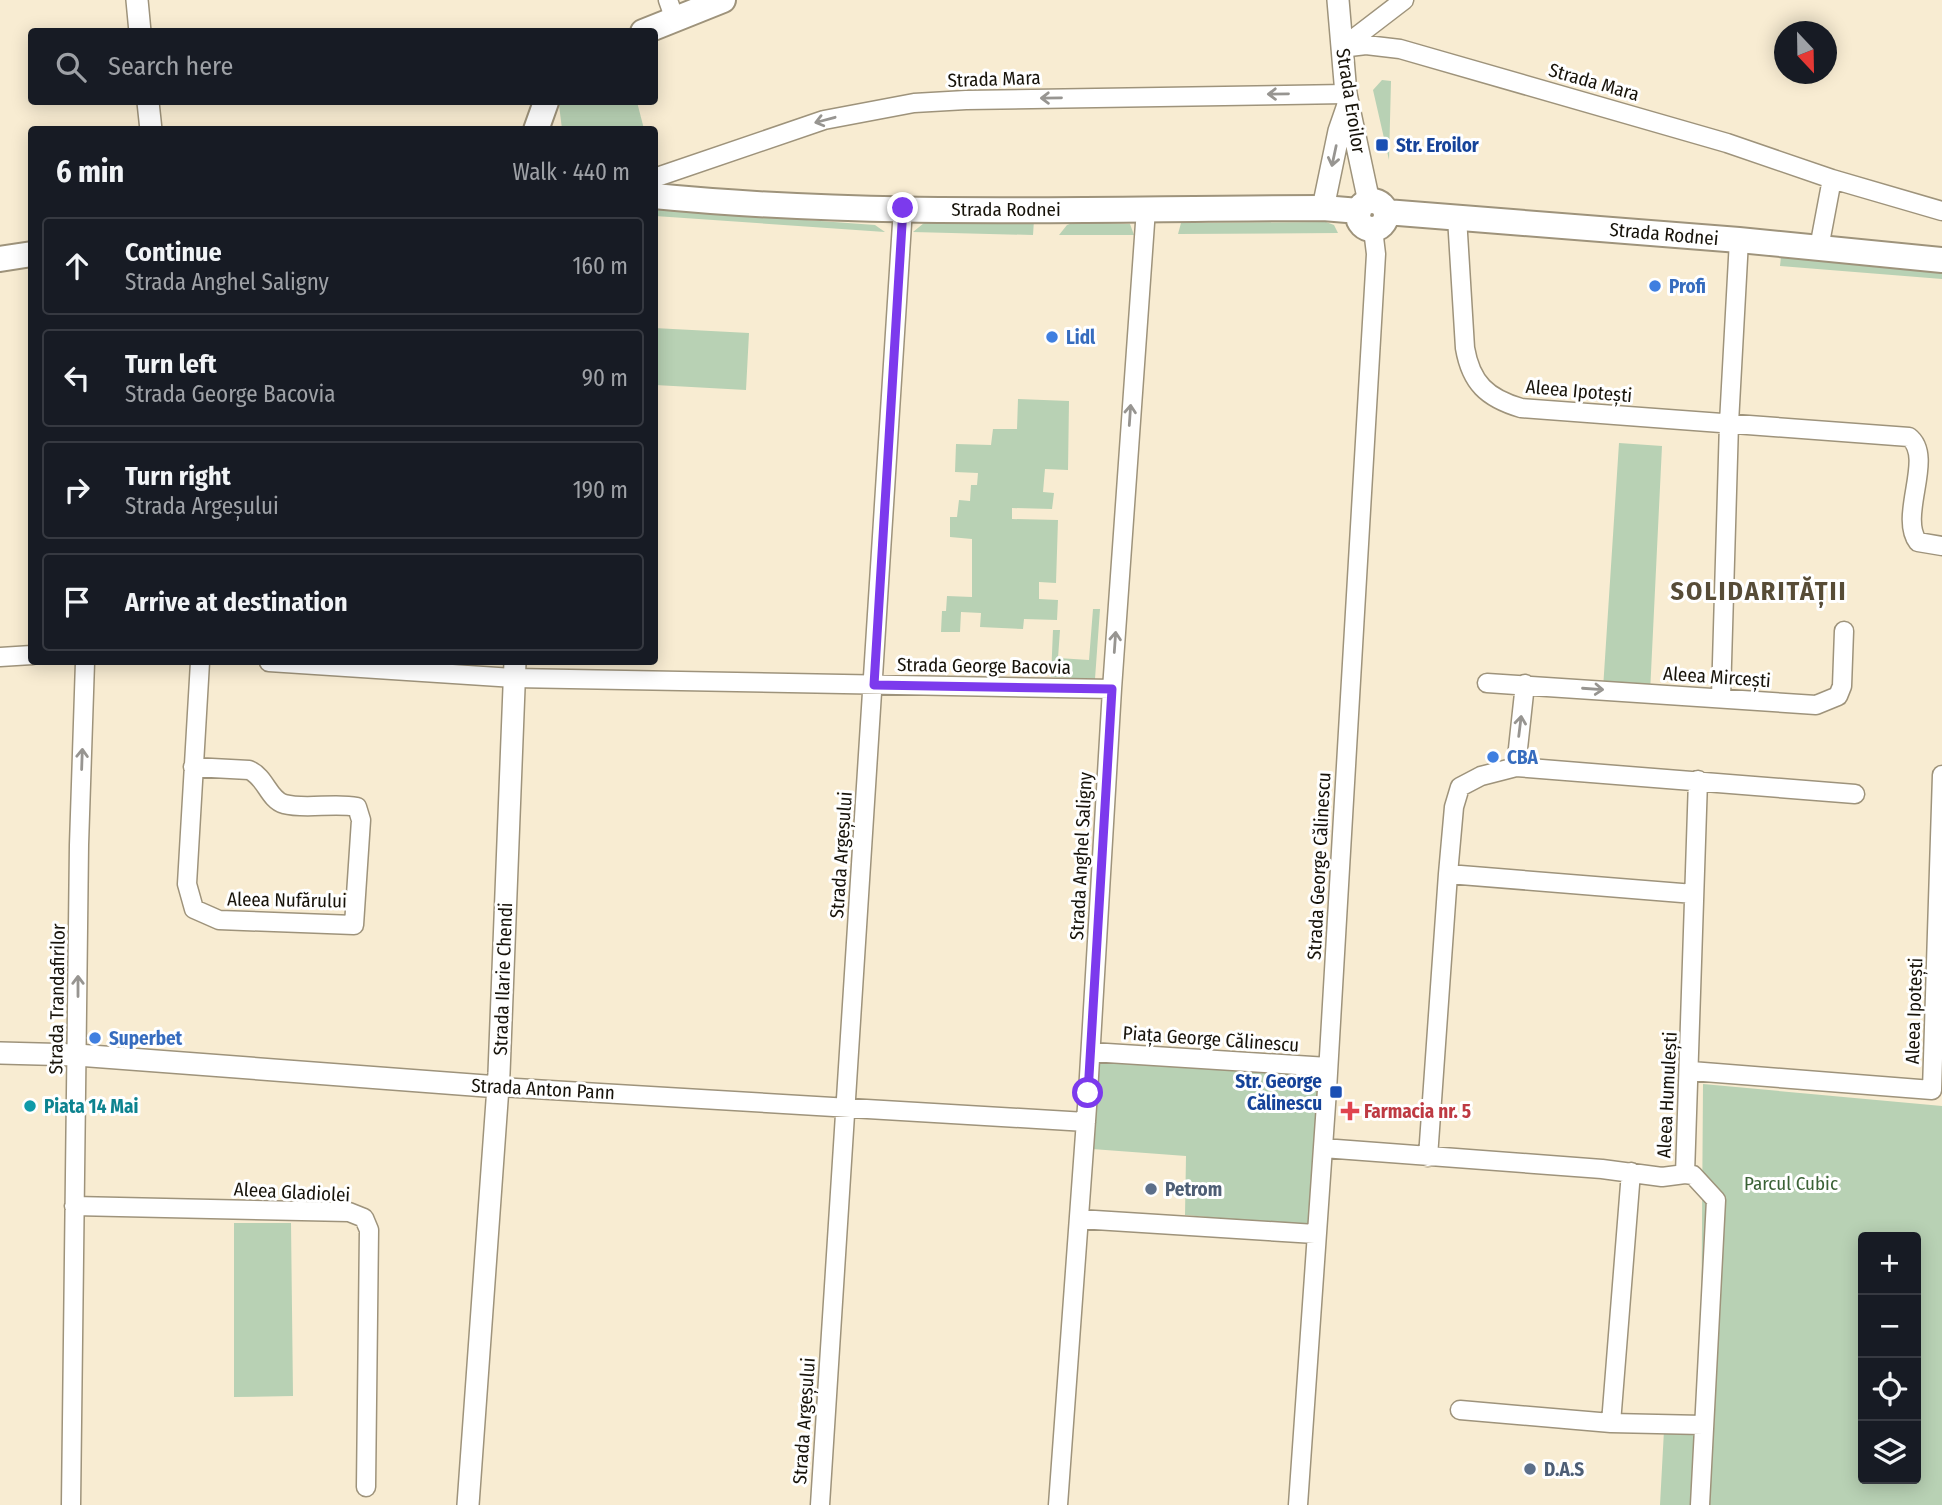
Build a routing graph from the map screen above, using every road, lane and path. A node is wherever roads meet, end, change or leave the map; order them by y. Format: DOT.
graph roads {
  1 [pos="137,0"];
  2 [pos="723,0"];
  3 [pos="1338,0"];
  4 [pos="1404,0"];
  5 [pos="671,8"];
  6 [pos="140,28"];
  7 [pos="648,28"];
  8 [pos="1341,48"];
  9 [pos="1347,99"];
  10 [pos="148,105"];
  11 [pos="151,126"];
  12 [pos="658,177"];
  13 [pos="1832,179"];
  14 [pos="658,196"];
  15 [pos="903,208"];
  16 [pos="1323,208"];
  17 [pos="1146,209"];
  18 [pos="1942,211"];
  19 [pos="1372,213"];
  20 [pos="1457,217"];
  21 [pos="1739,240"];
  22 [pos="1819,248"];
  23 [pos="28,255"];
  24 [pos="0,259"];
  25 [pos="1942,260"];
  26 [pos="1729,423"];
  27 [pos="1942,546"];
  28 [pos="1844,631"];
  29 [pos="28,655"];
  30 [pos="0,657"];
  31 [pos="85,665"];
  32 [pos="200,665"];
  33 [pos="361,665"];
  34 [pos="515,670"];
  35 [pos="1487,683"];
  36 [pos="1525,684"];
  37 [pos="874,685"];
  38 [pos="1112,689"];
  39 [pos="1721,697"];
  40 [pos="193,767"];
  41 [pos="1516,767"];
  42 [pos="1942,775"];
  43 [pos="1698,780"];
  44 [pos="1855,794"];
  45 [pos="1448,874"];
  46 [pos="1694,894"];
  47 [pos="1091,1052"];
  48 [pos="0,1053"];
  49 [pos="77,1055"];
  50 [pos="1328,1067"];
  51 [pos="1691,1070"];
  52 [pos="499,1087"];
  53 [pos="845,1107"];
  54 [pos="1086,1122"];
  55 [pos="1323,1149"];
  56 [pos="1428,1157"];
  57 [pos="1631,1172"];
  58 [pos="1685,1174"];
  59 [pos="74,1206"];
  60 [pos="1079,1219"];
  61 [pos="1315,1234"];
  62 [pos="1460,1410"];
  63 [pos="1611,1423"];
  64 [pos="1703,1425"];
  65 [pos="366,1487"];
  66 [pos="71,1505"];
  67 [pos="468,1505"];
  68 [pos="820,1505"];
  69 [pos="1058,1505"];
  70 [pos="1298,1505"];
  71 [pos="1700,1505"];
  1 -- 6 [label="street"];
  2 -- 5 [label="main road"];
  3 -- 8 [label="street, Strada Eroilor"];
  4 -- 8 [label="street"];
  5 -- 7 [label="main road"];
  8 -- 9 [label="street, Strada Eroilor"];
  8 -- 13 [label="street, Strada Mara"];
  9 -- 12 [label="street, Strada Mara, one-way"];
  9 -- 16 [label="street, one-way"];
  9 -- 19 [label="street, Strada Eroilor"];
  10 -- 11 [label="street"];
  13 -- 18 [label="street, Strada Mara"];
  13 -- 22 [label="street"];
  14 -- 15 [label="main road, Strada Rodnei"];
  15 -- 17 [label="main road, Strada Rodnei"];
  15 -- 37 [label="street, Strada Argeșului"];
  16 -- 17 [label="main road, Strada Rodnei"];
  16 -- 19 [label="main road, Strada Rodnei"];
  38 -- 17 [label="street, Strada Anghel Saligny, one-way"];
  19 -- 20 [label="main road, Strada Rodnei"];
  19 -- 50 [label="street, Strada George Călinescu"];
  20 -- 21 [label="main road, Strada Rodnei"];
  20 -- 26 [label="street, Aleea Ipotești"];
  21 -- 22 [label="main road, Strada Rodnei"];
  21 -- 26 [label="street"];
  22 -- 25 [label="main road, Strada Rodnei"];
  23 -- 24 [label="main road"];
  26 -- 27 [label="street, Aleea Ipotești"];
  26 -- 39 [label="street"];
  28 -- 39 [label="street, Aleea Mircești"];
  29 -- 30 [label="street"];
  49 -- 31 [label="street, Strada Trandafirilor, one-way"];
  32 -- 40 [label="street, Aleea Nufărului"];
  33 -- 34 [label="street, Strada George Bacovia"];
  34 -- 37 [label="street, Strada George Bacovia"];
  34 -- 52 [label="street, Strada Ilarie Chendi"];
  35 -- 36 [label="street, Aleea Mircești"];
  36 -- 39 [label="street, Aleea Mircești, one-way"];
  41 -- 36 [label="street, one-way"];
  37 -- 38 [label="street, Strada George Bacovia"];
  37 -- 53 [label="street, Strada Argeșului"];
  38 -- 47 [label="street, Strada Anghel Saligny"];
  40 -- 40 [label="street, Aleea Nufărului"];
  41 -- 43 [label="street"];
  41 -- 45 [label="street"];
  42 -- 51 [label="street, Aleea Ipotești"];
  43 -- 44 [label="street"];
  43 -- 46 [label="street, Aleea Humulești"];
  45 -- 46 [label="street"];
  45 -- 56 [label="street"];
  46 -- 51 [label="street, Aleea Humulești"];
  47 -- 50 [label="street, Piața George Călinescu"];
  47 -- 54 [label="street, Strada Anghel Saligny"];
  48 -- 49 [label="street, Strada Anton Pann"];
  49 -- 52 [label="street, Strada Anton Pann"];
  49 -- 59 [label="street, Strada Trandafirilor"];
  50 -- 55 [label="street, Strada George Călinescu"];
  51 -- 58 [label="street, Aleea Humulești"];
  52 -- 53 [label="street, Strada Anton Pann"];
  52 -- 67 [label="street, Strada Ilarie Chendi"];
  53 -- 54 [label="street, Strada Anton Pann"];
  53 -- 68 [label="street, Strada Argeșului"];
  54 -- 60 [label="street, Strada Anghel Saligny"];
  55 -- 56 [label="street, Aleea Humulești"];
  55 -- 61 [label="street, Strada George Călinescu"];
  56 -- 57 [label="street, Aleea Humulești"];
  57 -- 58 [label="street, Aleea Humulești"];
  57 -- 63 [label="street"];
  58 -- 64 [label="street"];
  59 -- 65 [label="street, Aleea Gladiolei"];
  59 -- 66 [label="street, Strada Trandafirilor"];
  60 -- 61 [label="street"];
  60 -- 69 [label="street, Strada Anghel Saligny"];
  61 -- 70 [label="street, Strada George Călinescu"];
  62 -- 63 [label="street"];
  63 -- 64 [label="street"];
  64 -- 71 [label="street"];
}
